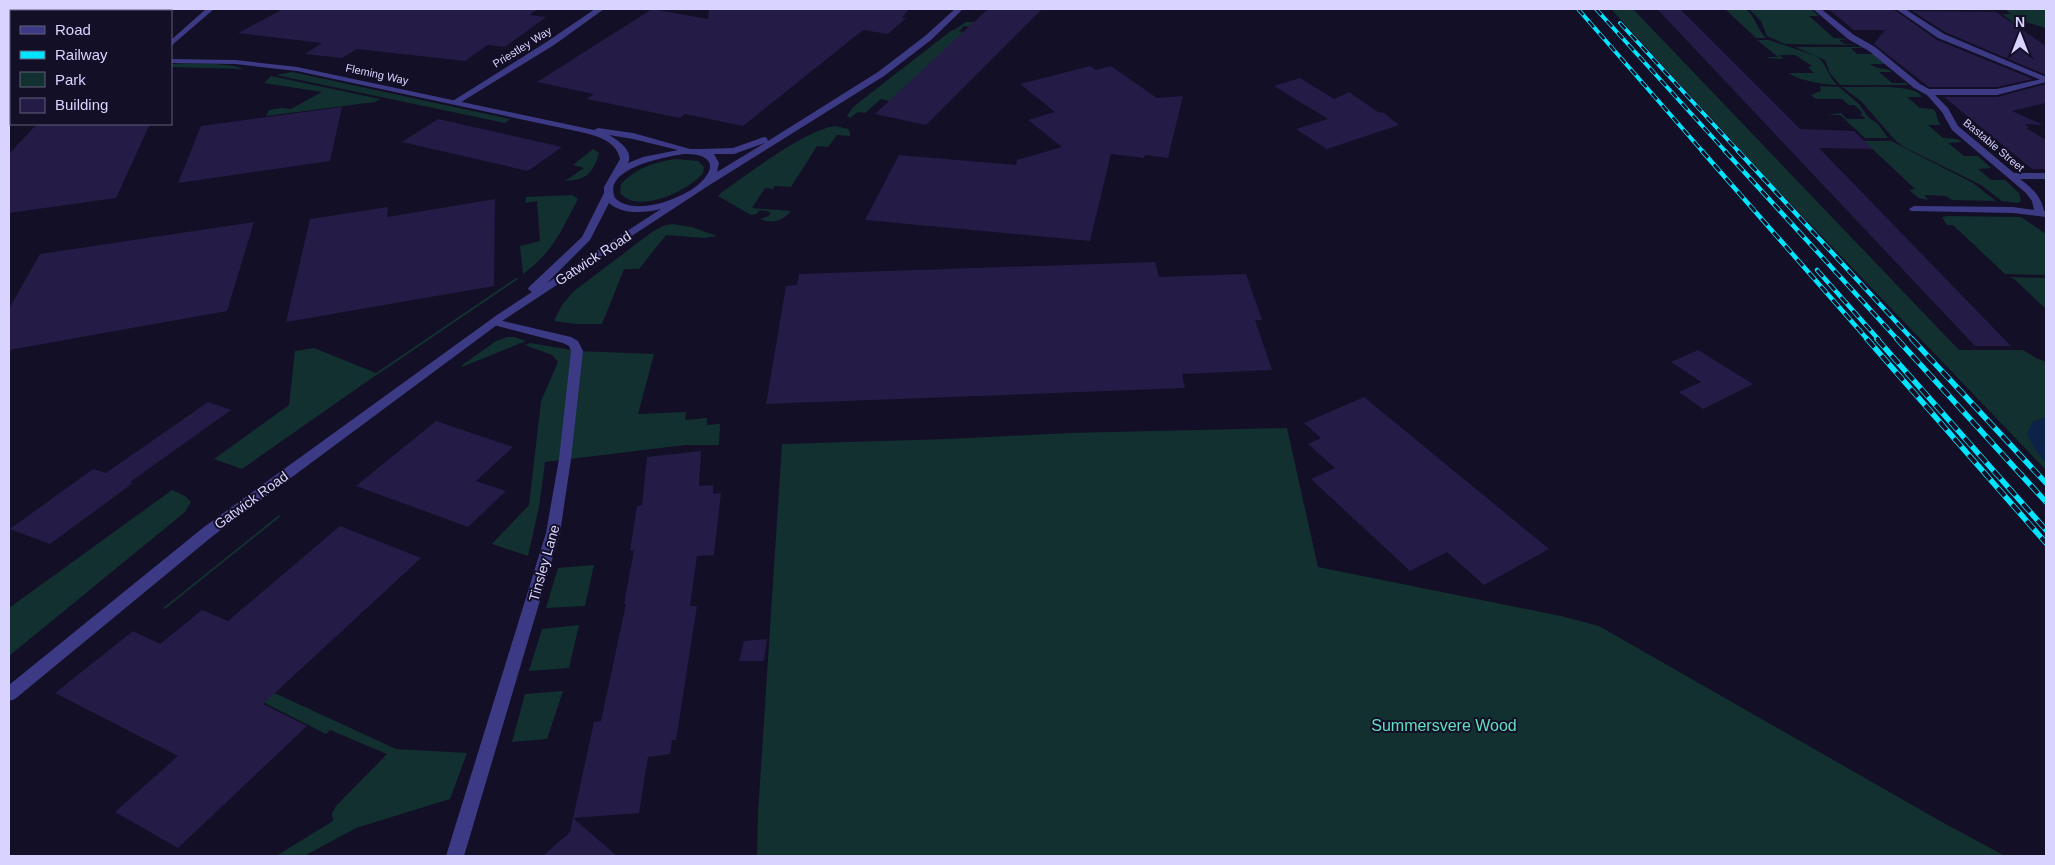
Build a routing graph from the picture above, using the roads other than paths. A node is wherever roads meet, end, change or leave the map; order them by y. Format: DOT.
graph roads {
  1 [pos="210,9"];
  2 [pos="600,9"];
  3 [pos="958,9"];
  4 [pos="1817,9"];
  5 [pos="1900,9"];
  6 [pos="172,43"];
  7 [pos="172,60"];
  8 [pos="2045,80"];
  9 [pos="1929,92"];
  10 [pos="455,102"];
  11 [pos="807,120"];
  12 [pos="576,128"];
  13 [pos="700,152"];
  14 [pos="617,176"];
  15 [pos="2011,176"];
  16 [pos="2046,176"];
  17 [pos="707,183"];
  18 [pos="609,193"];
  19 [pos="684,198"];
  20 [pos="1914,209"];
  21 [pos="2043,213"];
  22 [pos="497,320"];
  23 [pos="9,694"];
  24 [pos="456,856"];
  1 -- 6 [label="street"];
  2 -- 10 [label="street, Priestley Way"];
  3 -- 11 [label="street"];
  4 -- 9 [label="street, Bastable Street"];
  5 -- 8 [label="street"];
  7 -- 10 [label="street, Fleming Way"];
  8 -- 9 [label="street"];
  9 -- 15 [label="street, Bastable Street"];
  10 -- 12 [label="street, Fleming Way"];
  11 -- 13 [label="street"];
  11 -- 17 [label="street"];
  12 -- 13 [label="street, Fleming Way"];
  12 -- 14 [label="street, Fleming Way"];
  13 -- 14 [label="street"];
  13 -- 17 [label="street"];
  14 -- 18 [label="street, Gatwick Road"];
  15 -- 16 [label="street"];
  15 -- 21 [label="street, Bastable Street"];
  17 -- 19 [label="street, Gatwick Road"];
  18 -- 19 [label="street"];
  18 -- 22 [label="street, Gatwick Road"];
  19 -- 22 [label="street, Gatwick Road"];
  20 -- 21 [label="street"];
  22 -- 23 [label="street, Gatwick Road"];
  22 -- 24 [label="street, Tinsley Lane"];
}
